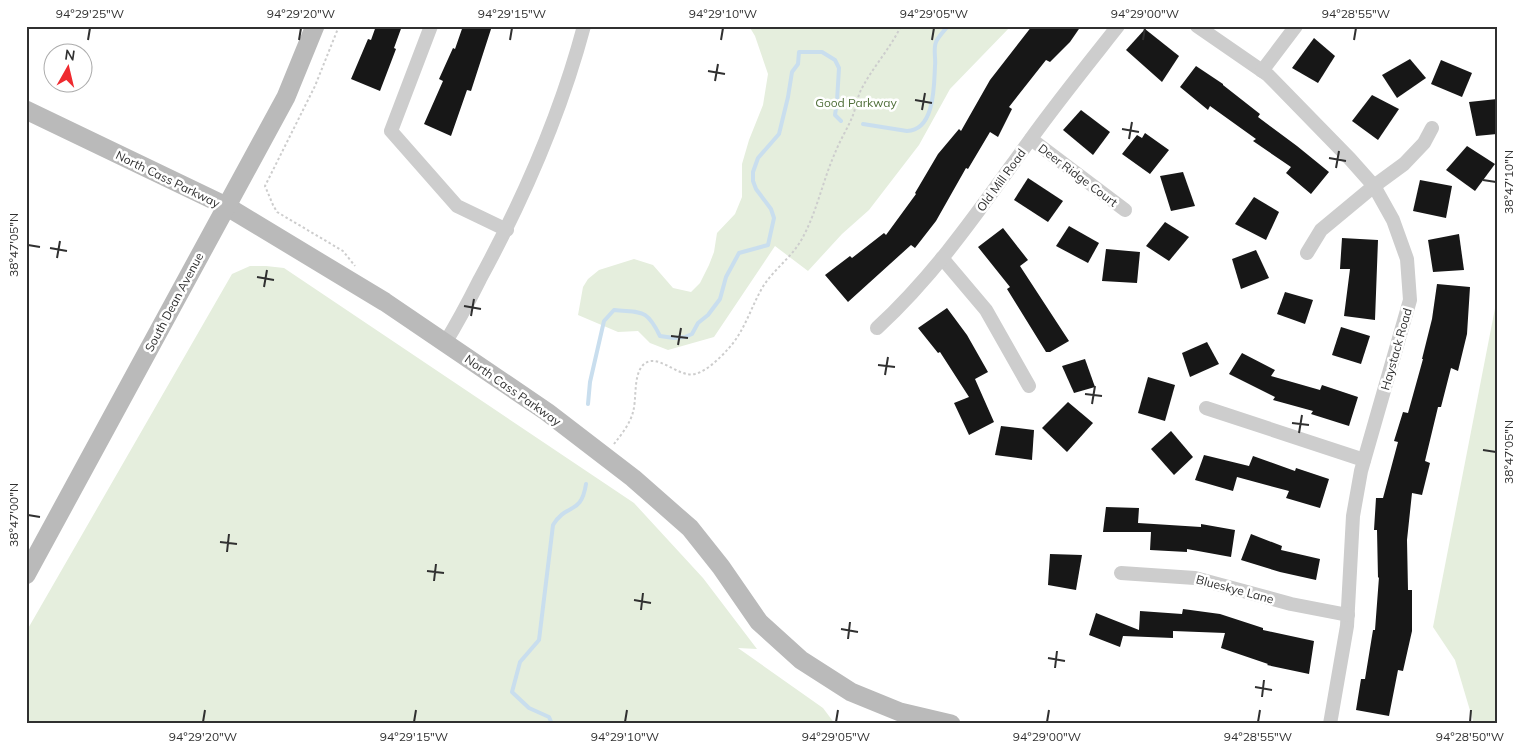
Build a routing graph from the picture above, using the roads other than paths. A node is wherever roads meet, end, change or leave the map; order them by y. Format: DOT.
graph roads {
  1 [pos="315,26"];
  2 [pos="431,26"];
  3 [pos="584,26"];
  4 [pos="1118,26"];
  5 [pos="1197,26"];
  6 [pos="1296,26"];
  7 [pos="1262,71"];
  8 [pos="26,110"];
  9 [pos="1432,128"];
  10 [pos="1031,139"];
  11 [pos="1374,186"];
  12 [pos="226,206"];
  13 [pos="1125,210"];
  14 [pos="507,230"];
  15 [pos="1307,253"];
  16 [pos="942,258"];
  17 [pos="876,328"];
  18 [pos="445,343"];
  19 [pos="1029,386"];
  20 [pos="1206,408"];
  21 [pos="1364,460"];
  22 [pos="1121,573"];
  23 [pos="26,575"];
  24 [pos="1348,615"];
  25 [pos="951,724"];
  26 [pos="1330,724"];
  1 -- 12 [label="street, South Dean Avenue"];
  2 -- 14 [label="street"];
  3 -- 14 [label="street"];
  4 -- 10 [label="street, Old Mill Road"];
  5 -- 7 [label="street, Haystack Road"];
  6 -- 7 [label="street"];
  7 -- 11 [label="street, Haystack Road"];
  8 -- 12 [label="street, North Cass Parkway"];
  9 -- 11 [label="street"];
  10 -- 13 [label="street, Deer Ridge Court"];
  10 -- 16 [label="street, Old Mill Road"];
  11 -- 15 [label="street"];
  11 -- 21 [label="street, Haystack Road"];
  12 -- 18 [label="street, North Cass Parkway"];
  12 -- 23 [label="street, South Dean Avenue"];
  14 -- 18 [label="street"];
  16 -- 17 [label="street, Old Mill Road"];
  16 -- 19 [label="street"];
  18 -- 25 [label="street, North Cass Parkway"];
  20 -- 21 [label="street"];
  21 -- 24 [label="street, Haystack Road"];
  22 -- 24 [label="street, Blueskye Lane"];
  24 -- 26 [label="street, Haystack Road"];
}
